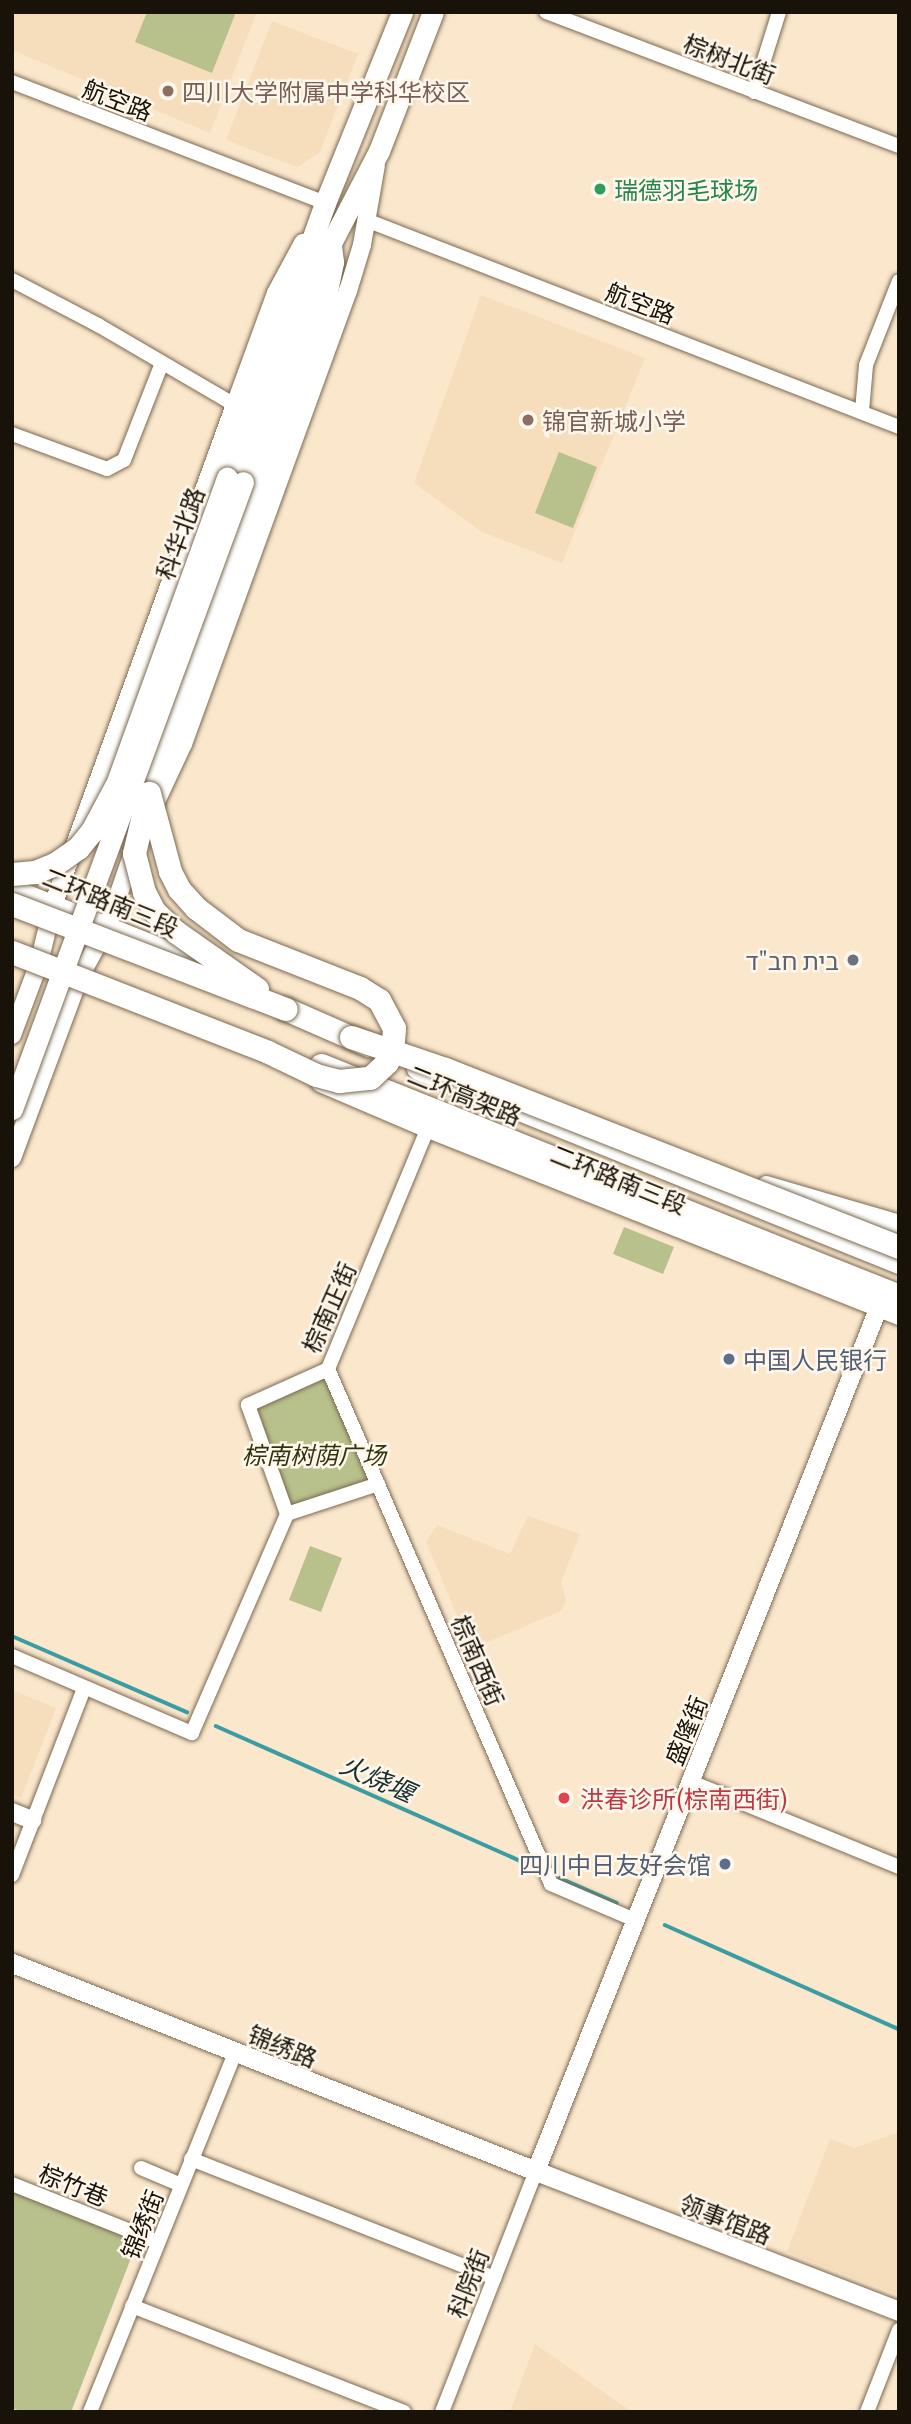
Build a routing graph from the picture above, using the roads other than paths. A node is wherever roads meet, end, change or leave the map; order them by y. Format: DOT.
graph roads {
  1 [pos="402,12"];
  2 [pos="433,12"];
  3 [pos="546,12"];
  4 [pos="779,12"];
  5 [pos="12,82"];
  6 [pos="754,92"];
  7 [pos="899,146"];
  8 [pos="379,151"];
  9 [pos="325,203"];
  10 [pos="366,220"];
  11 [pos="330,245"];
  12 [pos="12,280"];
  13 [pos="899,281"];
  14 [pos="162,363"];
  15 [pos="235,405"];
  16 [pos="862,411"];
  17 [pos="899,427"];
  18 [pos="12,434"];
  19 [pos="235,479"];
  20 [pos="116,786"];
  21 [pos="149,793"];
  22 [pos="12,874"];
  23 [pos="12,888"];
  24 [pos="12,904"];
  25 [pos="53,905"];
  26 [pos="108,925"];
  27 [pos="12,942"];
  28 [pos="12,953"];
  29 [pos="39,963"];
  30 [pos="79,978"];
  31 [pos="286,1009"];
  32 [pos="12,1035"];
  33 [pos="351,1037"];
  34 [pos="321,1065"];
  35 [pos="12,1074"];
  36 [pos="12,1109"];
  37 [pos="428,1128"];
  38 [pos="12,1158"];
  39 [pos="682,1160"];
  40 [pos="899,1224"];
  41 [pos="899,1247"];
  42 [pos="899,1255"];
  43 [pos="899,1262"];
  44 [pos="899,1279"];
  45 [pos="892,1303"];
  46 [pos="899,1315"];
  47 [pos="328,1369"];
  48 [pos="378,1484"];
  49 [pos="287,1514"];
  50 [pos="12,1656"];
  51 [pos="84,1688"];
  52 [pos="691,1782"];
  53 [pos="12,1812"];
  54 [pos="32,1820"];
  55 [pos="899,1867"];
  56 [pos="12,1875"];
  57 [pos="635,1920"];
  58 [pos="12,1963"];
  59 [pos="235,2053"];
  60 [pos="191,2159"];
  61 [pos="141,2168"];
  62 [pos="536,2171"];
  63 [pos="12,2184"];
  64 [pos="181,2185"];
  65 [pos="158,2242"];
  66 [pos="494,2278"];
  67 [pos="132,2306"];
  68 [pos="899,2311"];
  69 [pos="899,2330"];
  70 [pos="90,2412"];
  71 [pos="404,2412"];
  72 [pos="442,2412"];
  73 [pos="867,2412"];
  1 -- 9 [label="main road, 科华北路"];
  2 -- 8 [label="main road, 科华北路"];
  3 -- 6 [label="street, 棕树北街"];
  4 -- 6 [label="street"];
  5 -- 9 [label="street, 航空路"];
  6 -- 7 [label="street, 棕树北街"];
  8 -- 10 [label="street"];
  8 -- 11 [label="main road, 科华北路"];
  9 -- 15 [label="street"];
  9 -- 19 [label="main road, 科华北路"];
  10 -- 16 [label="street, 航空路"];
  10 -- 26 [label="street"];
  11 -- 19 [label="main road, 科华北路"];
  11 -- 21 [label="highway"];
  12 -- 14 [label="street"];
  13 -- 16 [label="street"];
  14 -- 15 [label="street"];
  14 -- 18 [label="street"];
  15 -- 25 [label="street"];
  16 -- 17 [label="street, 航空路"];
  19 -- 20 [label="main road, 科华北路, bridge"];
  19 -- 36 [label="main road, bridge"];
  20 -- 22 [label="highway, bridge"];
  20 -- 35 [label="main road, 科华北路, bridge"];
  21 -- 28 [label="highway, bridge"];
  21 -- 31 [label="highway, bridge"];
  23 -- 25 [label="main road, 二环路南三段"];
  24 -- 31 [label="highway, 二环高架路, bridge"];
  25 -- 26 [label="main road, 二环路南三段"];
  25 -- 29 [label="street"];
  26 -- 30 [label="street"];
  26 -- 39 [label="main road, 二环路南三段"];
  27 -- 34 [label="highway, 二环高架路"];
  28 -- 29 [label="main road, 二环路南三段"];
  29 -- 30 [label="main road, 二环路南三段"];
  29 -- 32 [label="street"];
  30 -- 37 [label="main road, 二环路南三段"];
  30 -- 38 [label="street"];
  31 -- 33 [label="highway, 二环高架路"];
  33 -- 41 [label="highway, 二环高架路, bridge"];
  33 -- 43 [label="highway, bridge"];
  34 -- 44 [label="highway, bridge"];
  34 -- 45 [label="highway, 二环高架路, bridge"];
  37 -- 45 [label="main road, 二环路南三段"];
  37 -- 47 [label="street, 棕南正街"];
  39 -- 40 [label="main road, 二环路南三段"];
  39 -- 42 [label="main road"];
  45 -- 46 [label="main road, 二环路南三段"];
  45 -- 52 [label="street, 盛隆街"];
  47 -- 48 [label="street, 棕南西街"];
  47 -- 49 [label="street, 棕南正街"];
  48 -- 49 [label="street"];
  48 -- 57 [label="street, 棕南西街"];
  49 -- 51 [label="street"];
  50 -- 51 [label="street"];
  51 -- 54 [label="street"];
  52 -- 55 [label="street"];
  52 -- 57 [label="street, 盛隆街"];
  53 -- 54 [label="street"];
  54 -- 56 [label="street"];
  57 -- 62 [label="street, 盛隆街"];
  58 -- 59 [label="main road, 锦绣路"];
  59 -- 60 [label="street, 锦绣街"];
  59 -- 62 [label="main road, 锦绣路"];
  60 -- 64 [label="street, 锦绣街"];
  60 -- 66 [label="street"];
  61 -- 64 [label="street"];
  62 -- 66 [label="street, 科院街"];
  62 -- 68 [label="main road, 领事馆路"];
  63 -- 65 [label="street, 棕竹巷"];
  64 -- 65 [label="street, 锦绣街"];
  65 -- 67 [label="street, 锦绣街"];
  66 -- 72 [label="street, 科院街"];
  67 -- 70 [label="street, 锦绣街"];
  67 -- 71 [label="street"];
  69 -- 73 [label="street"];
}
